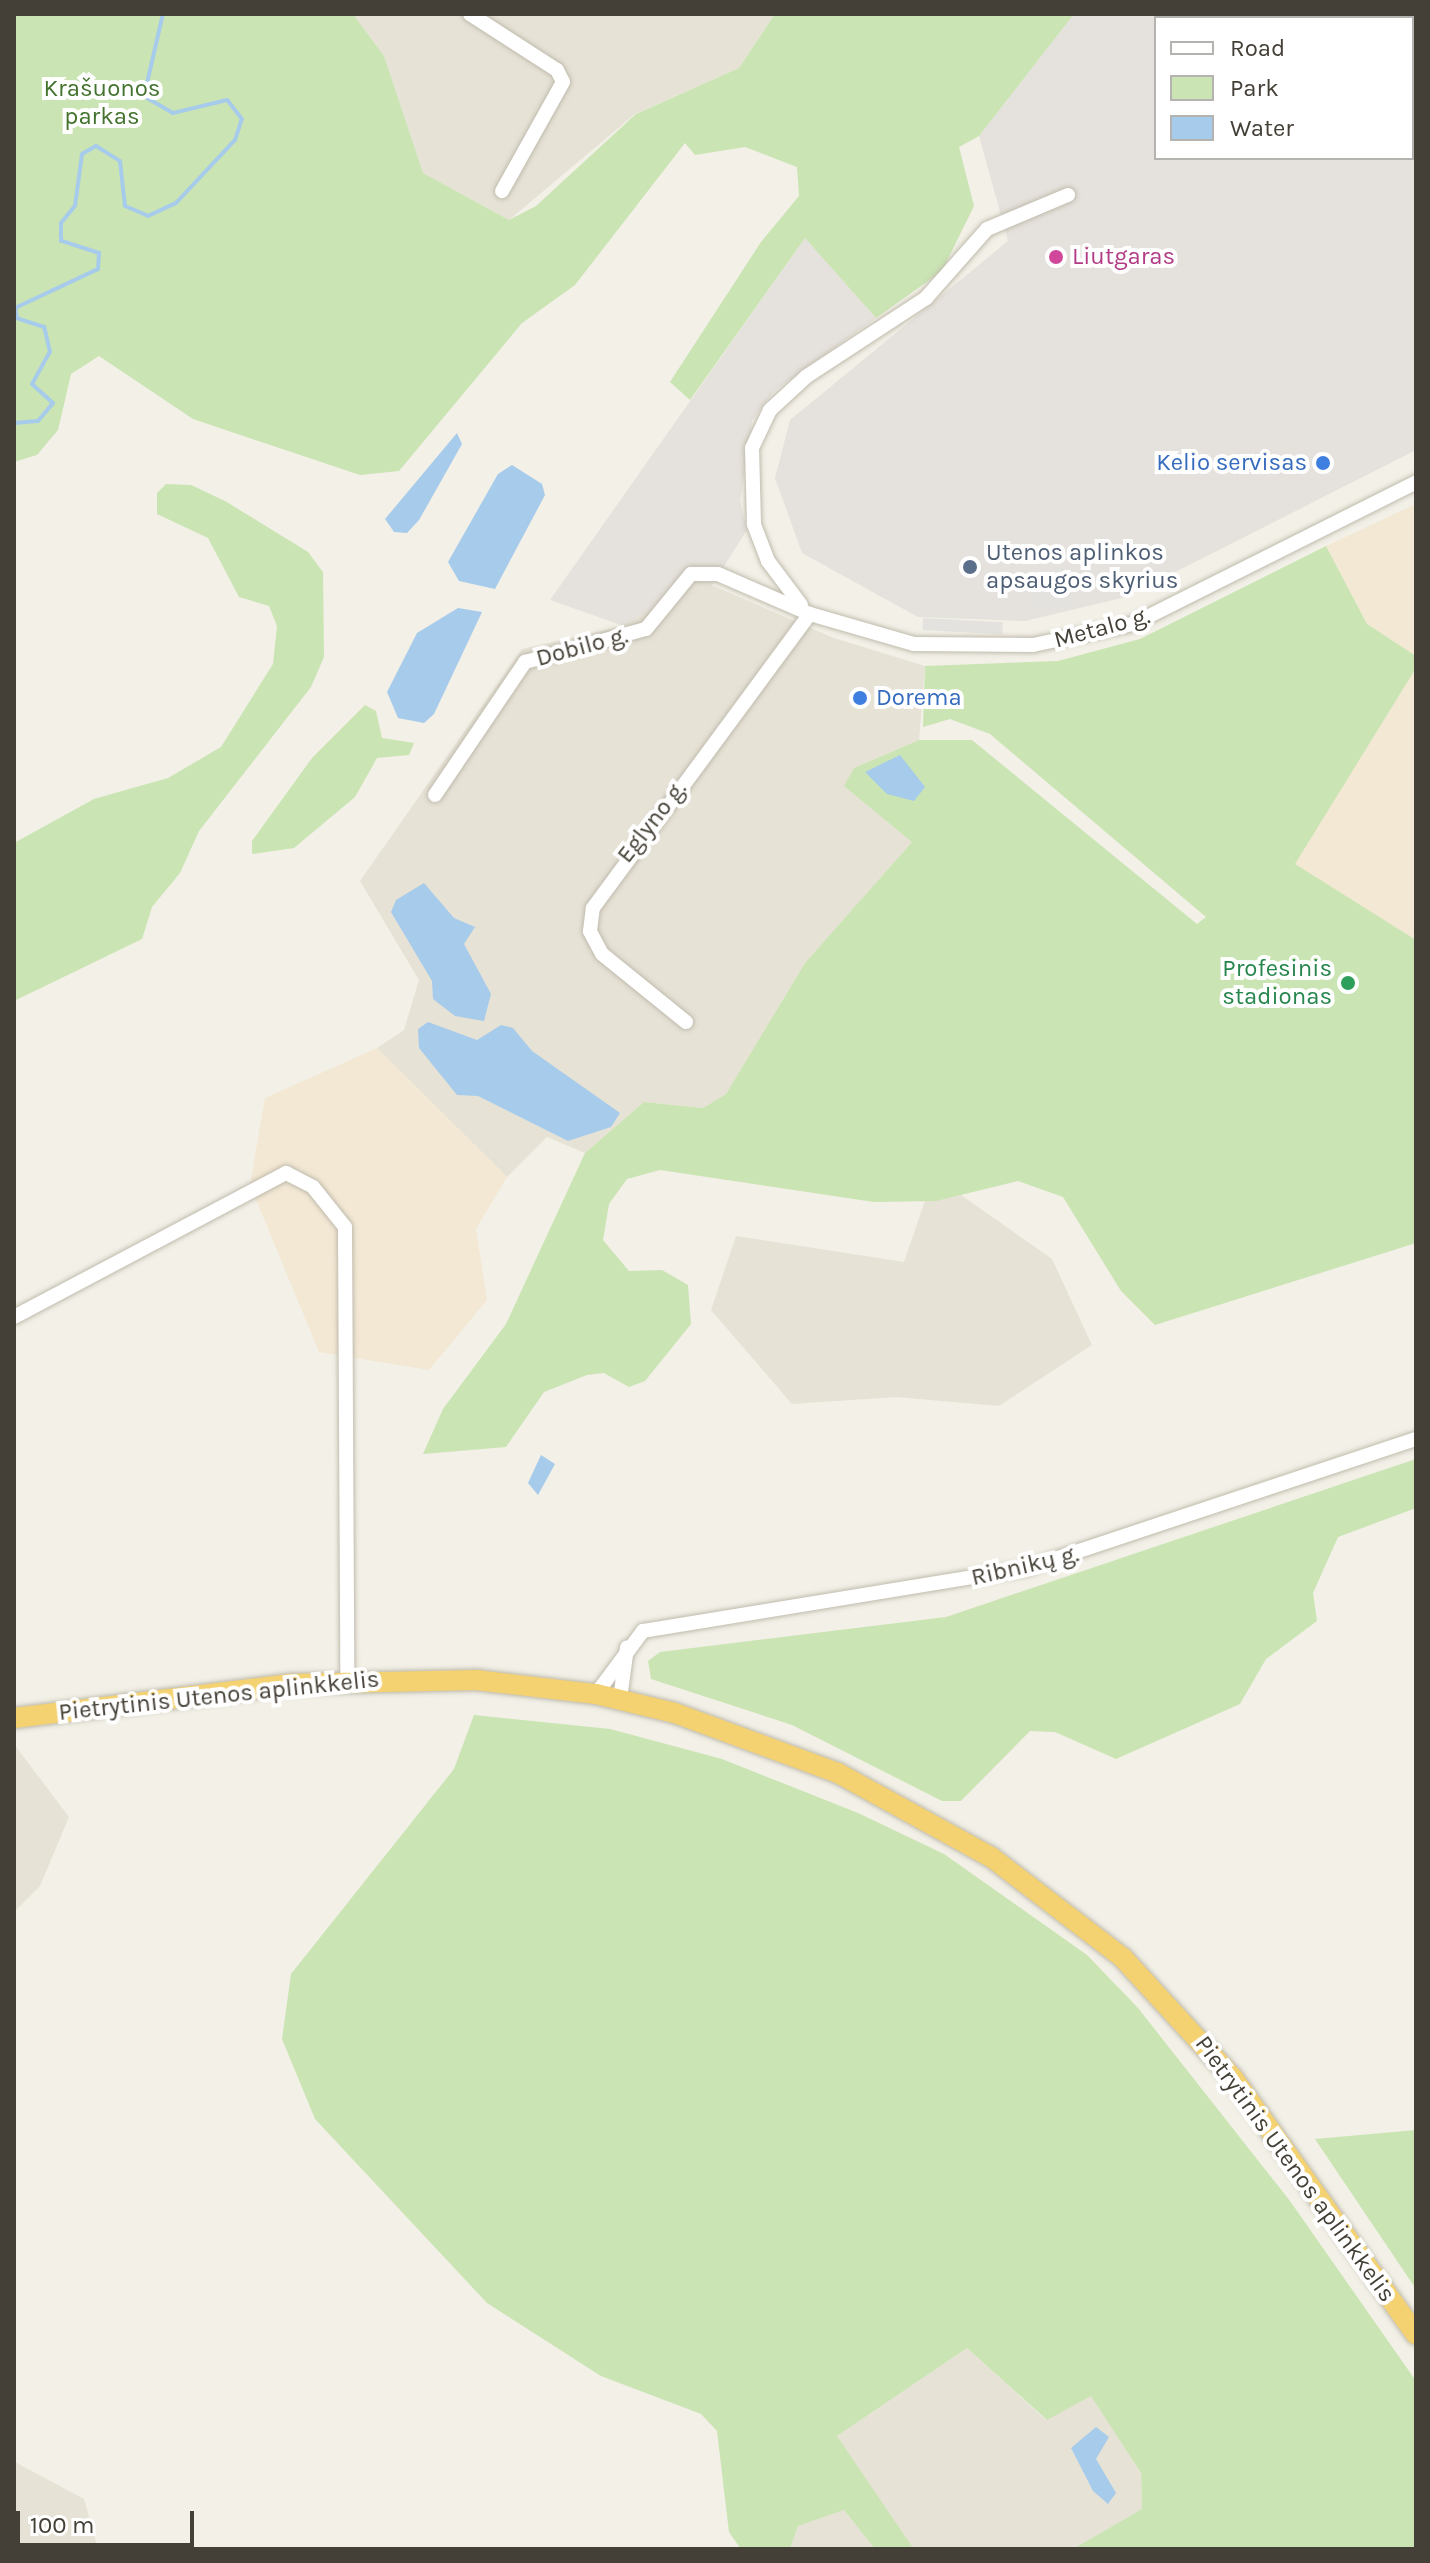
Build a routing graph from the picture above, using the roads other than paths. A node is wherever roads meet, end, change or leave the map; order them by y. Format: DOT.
graph roads {
  1 [pos="470,14"];
  2 [pos="502,191"];
  3 [pos="1068,195"];
  4 [pos="1416,482"];
  5 [pos="810,614"];
  6 [pos="435,795"];
  7 [pos="686,1022"];
  8 [pos="14,1317"];
  9 [pos="1416,1439"];
  10 [pos="627,1647"];
  11 [pos="347,1679"];
  12 [pos="596,1694"];
  13 [pos="620,1699"];
  14 [pos="14,1718"];
  15 [pos="1416,2335"];
  1 -- 2 [label="street"];
  3 -- 5 [label="street"];
  4 -- 5 [label="street, Metalo g."];
  5 -- 6 [label="street, Dobilo g."];
  5 -- 7 [label="street, Eglyno g."];
  8 -- 11 [label="street"];
  9 -- 10 [label="street, Ribnikų g."];
  10 -- 12 [label="street"];
  10 -- 13 [label="street"];
  11 -- 12 [label="highway, Pietrytinis Utenos aplinkkelis"];
  11 -- 14 [label="highway, Pietrytinis Utenos aplinkkelis"];
  12 -- 13 [label="highway, Pietrytinis Utenos aplinkkelis"];
  13 -- 15 [label="highway, Pietrytinis Utenos aplinkkelis"];
}
